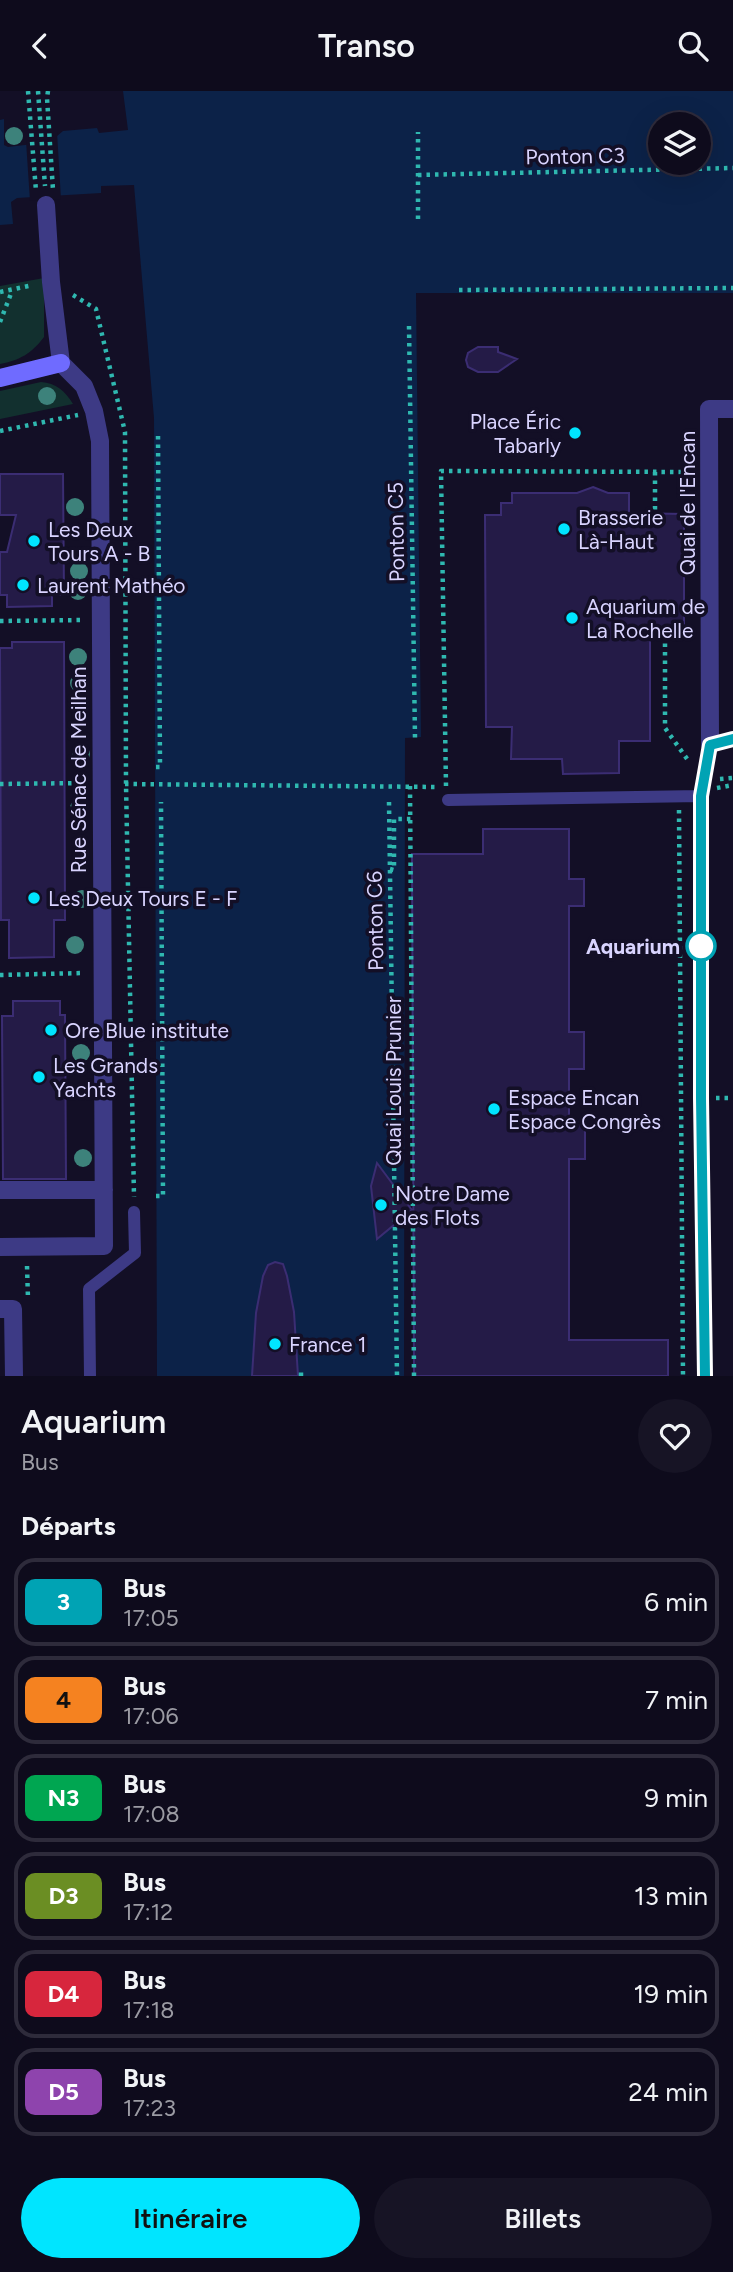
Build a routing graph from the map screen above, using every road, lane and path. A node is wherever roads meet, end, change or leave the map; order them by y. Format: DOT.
graph roads {
  1 [pos="29,91"];
  2 [pos="38,91"];
  3 [pos="48,91"];
  4 [pos="41,128"];
  5 [pos="50,132"];
  6 [pos="418,132"];
  7 [pos="33,134"];
  8 [pos="733,168"];
  9 [pos="418,175"];
  10 [pos="45,200"];
  11 [pos="418,219"];
  12 [pos="51,282"];
  13 [pos="733,288"];
  14 [pos="12,290"];
  15 [pos="459,290"];
  16 [pos="0,292"];
  17 [pos="0,322"];
  18 [pos="409,326"];
  19 [pos="61,363"];
  20 [pos="0,378"];
  21 [pos="733,409"];
  22 [pos="94,411"];
  23 [pos="0,431"];
  24 [pos="158,435"];
  25 [pos="709,471"];
  26 [pos="655,472"];
  27 [pos="655,513"];
  28 [pos="101,620"];
  29 [pos="0,621"];
  30 [pos="665,635"];
  31 [pos="415,738"];
  32 [pos="733,739"];
  33 [pos="710,745"];
  34 [pos="156,767"];
  35 [pos="101,783"];
  36 [pos="0,784"];
  37 [pos="708,785"];
  38 [pos="733,785"];
  39 [pos="410,786"];
  40 [pos="701,796"];
  41 [pos="679,797"];
  42 [pos="448,800"];
  43 [pos="161,802"];
  44 [pos="389,802"];
  45 [pos="411,820"];
  46 [pos="390,869"];
  47 [pos="102,973"];
  48 [pos="0,975"];
  49 [pos="0,1190"];
  50 [pos="104,1190"];
  51 [pos="156,1196"];
  52 [pos="134,1212"];
  53 [pos="0,1247"];
  54 [pos="26,1247"];
  55 [pos="6,1309"];
  56 [pos="13,1376"];
  57 [pos="90,1376"];
  58 [pos="397,1376"];
  59 [pos="414,1376"];
  60 [pos="683,1376"];
  61 [pos="705,1376"];
  1 -- 7 [label="path"];
  2 -- 4 [label="path"];
  3 -- 5 [label="path"];
  4 -- 5 [label="path"];
  4 -- 7 [label="path"];
  4 -- 10 [label="path"];
  5 -- 10 [label="path"];
  6 -- 9 [label="path"];
  7 -- 10 [label="path"];
  8 -- 9 [label="path, Ponton C3"];
  9 -- 11 [label="path"];
  10 -- 12 [label="street"];
  12 -- 14 [label="path"];
  12 -- 19 [label="street"];
  13 -- 15 [label="path"];
  14 -- 16 [label="path"];
  14 -- 17 [label="path"];
  18 -- 31 [label="path, Ponton C5"];
  19 -- 20 [label="street"];
  19 -- 22 [label="street, Rue Sénac de Meilhan"];
  21 -- 25 [label="street, Quai de l'Encan"];
  22 -- 23 [label="path"];
  22 -- 28 [label="street, Rue Sénac de Meilhan"];
  24 -- 34 [label="path"];
  25 -- 26 [label="path"];
  25 -- 33 [label="street, Quai de l'Encan"];
  26 -- 27 [label="path"];
  26 -- 39 [label="path"];
  28 -- 29 [label="path"];
  28 -- 35 [label="street, Rue Sénac de Meilhan"];
  30 -- 37 [label="path"];
  32 -- 33 [label="lane"];
  33 -- 37 [label="lane"];
  35 -- 36 [label="path"];
  35 -- 39 [label="path"];
  35 -- 47 [label="street, Rue Sénac de Meilhan"];
  37 -- 38 [label="path"];
  37 -- 40 [label="lane"];
  39 -- 45 [label="path, Quai Louis Prunier"];
  40 -- 41 [label="lane"];
  40 -- 61 [label="lane"];
  41 -- 42 [label="lane"];
  41 -- 60 [label="path"];
  43 -- 51 [label="path"];
  44 -- 46 [label="path, Ponton C6"];
  45 -- 46 [label="path"];
  45 -- 59 [label="path, Quai Louis Prunier"];
  46 -- 58 [label="path, Ponton C6"];
  47 -- 48 [label="path"];
  47 -- 50 [label="street, Rue Sénac de Meilhan"];
  49 -- 50 [label="street"];
  50 -- 54 [label="street, Rue Sénac de Meilhan"];
  52 -- 57 [label="lane"];
  53 -- 54 [label="street, Rue Sénac de Meilhan"];
  54 -- 55 [label="path"];
  55 -- 56 [label="street"];
}
